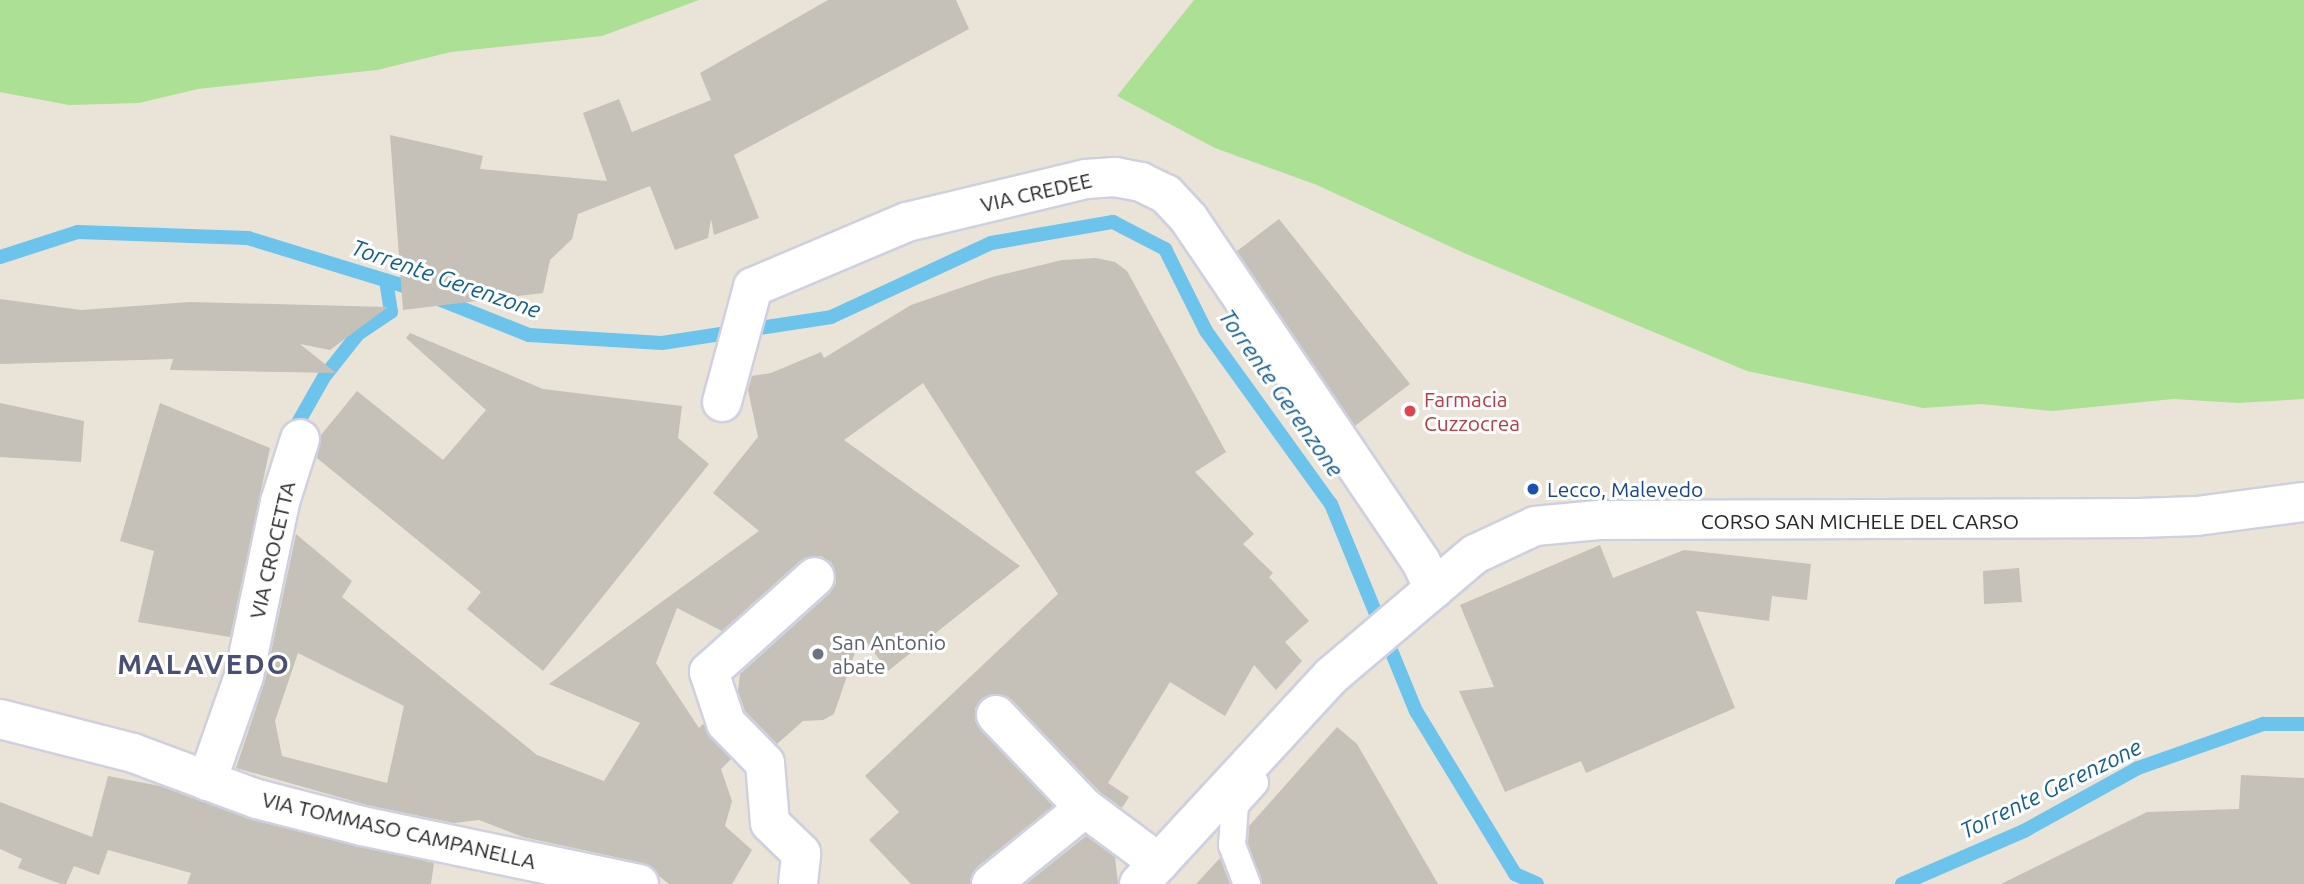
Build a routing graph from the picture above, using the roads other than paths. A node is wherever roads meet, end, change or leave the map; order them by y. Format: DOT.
graph roads {
  1 [pos="725,384"];
  2 [pos="300,439"];
  3 [pos="2304,502"];
  4 [pos="815,577"];
  5 [pos="1434,589"];
  6 [pos="996,715"];
  7 [pos="0,719"];
  8 [pos="1273,737"];
  9 [pos="207,781"];
  10 [pos="1085,808"];
  11 [pos="1149,873"];
  12 [pos="639,884"];
  13 [pos="798,884"];
  14 [pos="991,884"];
  15 [pos="1247,884"];
  1 -- 5 [label="street, VIA CREDEE"];
  2 -- 9 [label="street, VIA CROCETTA"];
  3 -- 5 [label="street, CORSO SAN MICHELE DEL CARSO"];
  4 -- 13 [label="street"];
  5 -- 8 [label="street, CORSO SAN MICHELE DEL CARSO"];
  6 -- 10 [label="street"];
  7 -- 9 [label="street, VIA TOMMASO CAMPANELLA"];
  8 -- 11 [label="street, CORSO SAN MICHELE DEL CARSO"];
  8 -- 15 [label="lane"];
  9 -- 12 [label="street, VIA TOMMASO CAMPANELLA"];
  10 -- 11 [label="street"];
  10 -- 14 [label="street"];
}
